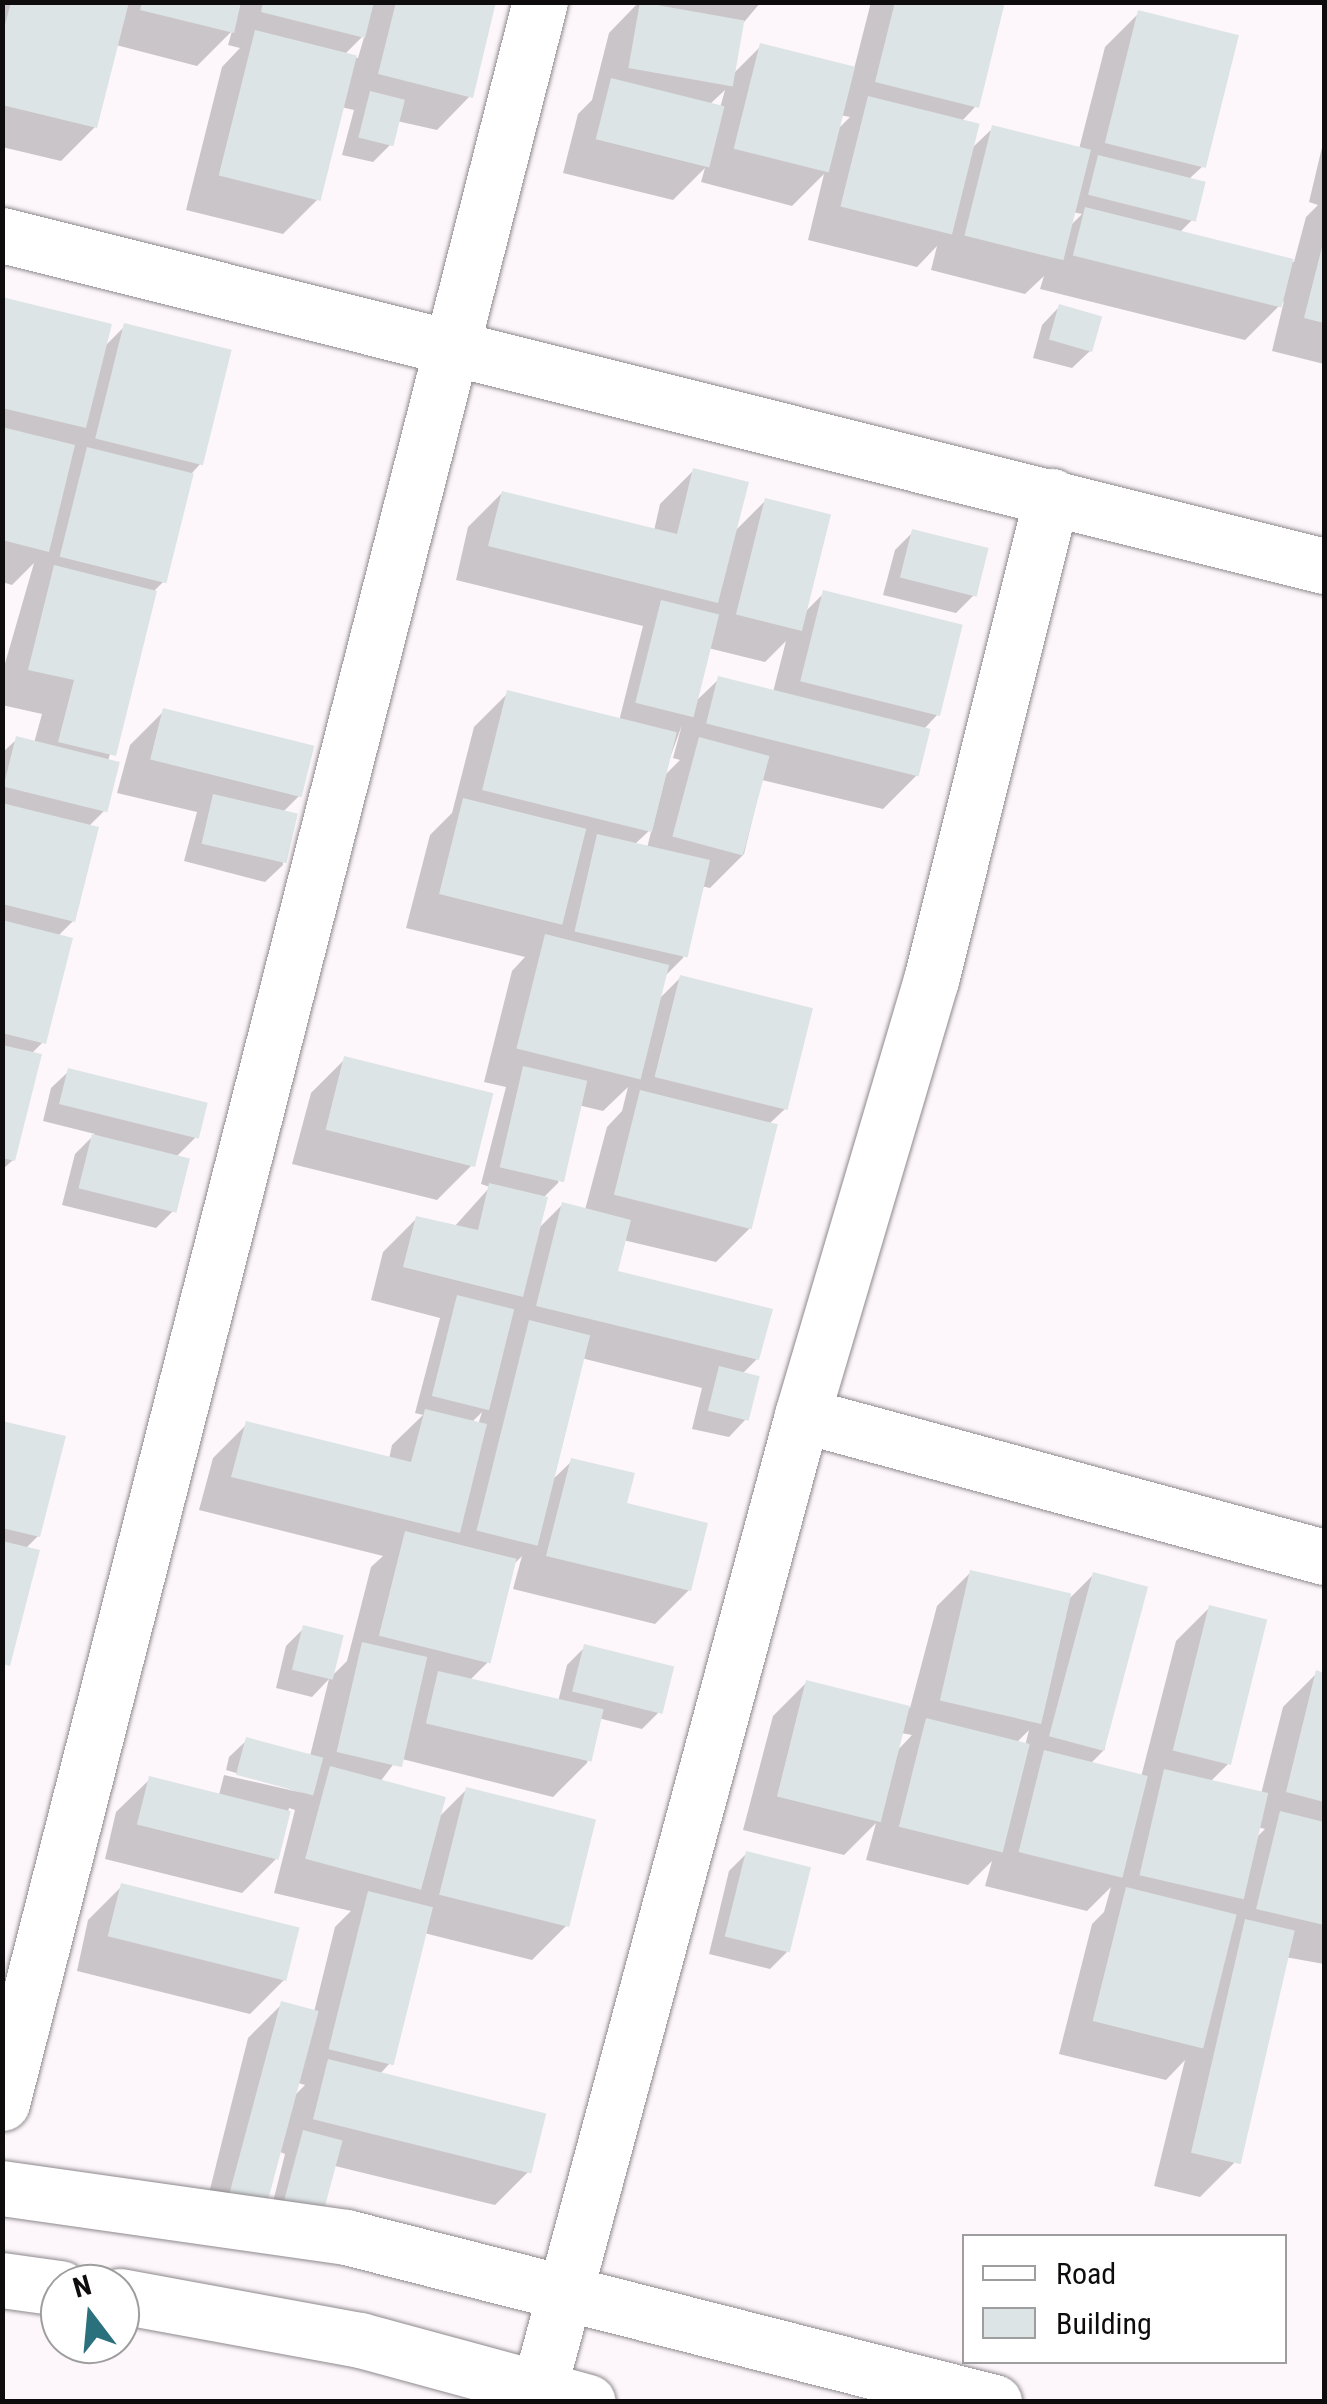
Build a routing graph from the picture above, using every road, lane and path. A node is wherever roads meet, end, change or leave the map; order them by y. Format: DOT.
graph roads {
  1 [pos="540,2"];
  2 [pos="2,235"];
  3 [pos="452,347"];
  4 [pos="1052,496"];
  5 [pos="1324,566"];
  6 [pos="802,1415"];
  7 [pos="1324,1557"];
  8 [pos="2,2103"];
  9 [pos="2,2188"];
  10 [pos="2,2280"];
  11 [pos="40,2285"];
  12 [pos="567,2291"];
  13 [pos="140,2300"];
  14 [pos="563,2395"];
  15 [pos="994,2402"];
  1 -- 3 [label="street"];
  2 -- 3 [label="street"];
  3 -- 4 [label="street"];
  3 -- 8 [label="street"];
  4 -- 5 [label="street"];
  4 -- 6 [label="street"];
  6 -- 7 [label="street"];
  6 -- 12 [label="street"];
  9 -- 12 [label="street"];
  10 -- 11 [label="street"];
  12 -- 14 [label="street"];
  12 -- 15 [label="street"];
  13 -- 14 [label="street"];
}
